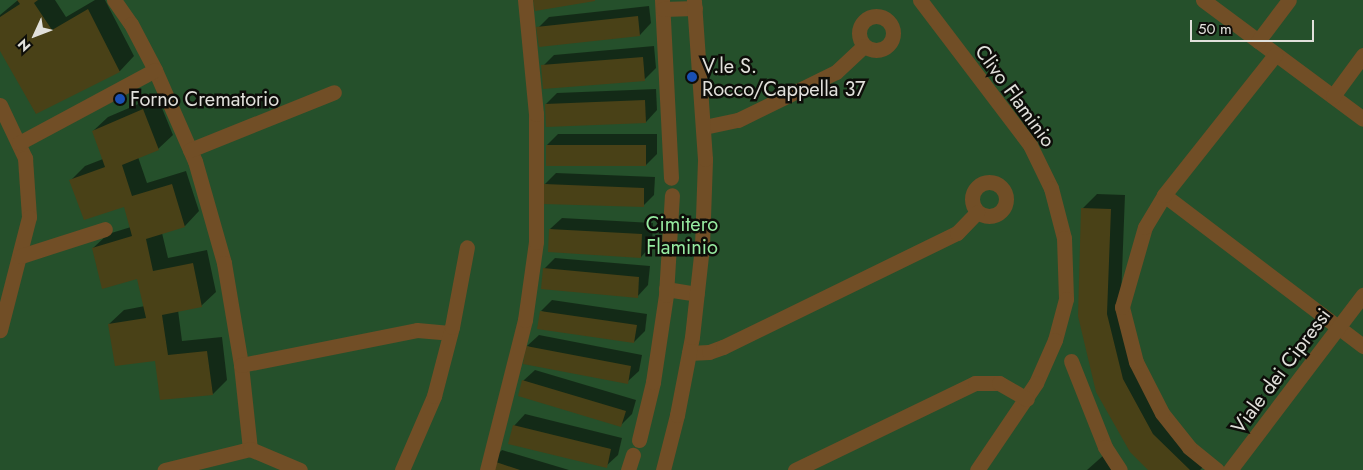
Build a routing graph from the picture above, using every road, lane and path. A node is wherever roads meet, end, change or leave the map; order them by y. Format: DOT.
graph roads {
  1 [pos="114,0"];
  2 [pos="525,0"];
  3 [pos="920,0"];
  4 [pos="1203,0"];
  5 [pos="1283,2"];
  6 [pos="662,4"];
  7 [pos="695,4"];
  8 [pos="1258,41"];
  9 [pos="864,46"];
  10 [pos="1275,55"];
  11 [pos="1363,55"];
  12 [pos="155,70"];
  13 [pos="334,92"];
  14 [pos="1332,96"];
  15 [pos="0,105"];
  16 [pos="1361,113"];
  17 [pos="704,127"];
  18 [pos="19,143"];
  19 [pos="190,150"];
  20 [pos="671,178"];
  21 [pos="672,195"];
  22 [pos="1164,195"];
  23 [pos="977,212"];
  24 [pos="106,229"];
  25 [pos="466,247"];
  26 [pos="21,256"];
  27 [pos="666,289"];
  28 [pos="697,294"];
  29 [pos="1363,295"];
  30 [pos="1339,328"];
  31 [pos="0,330"];
  32 [pos="450,333"];
  33 [pos="1363,346"];
  34 [pos="689,353"];
  35 [pos="1071,361"];
  36 [pos="241,365"];
  37 [pos="1027,399"];
  38 [pos="639,440"];
  39 [pos="250,449"];
  40 [pos="633,455"];
  41 [pos="165,470"];
  42 [pos="300,470"];
  43 [pos="402,470"];
  44 [pos="487,470"];
  45 [pos="628,470"];
  46 [pos="662,470"];
  47 [pos="796,470"];
  48 [pos="977,470"];
  49 [pos="1120,470"];
  50 [pos="1217,470"];
  51 [pos="1230,470"];
  1 -- 12 [label="lane"];
  2 -- 44 [label="lane"];
  3 -- 37 [label="lane, Clivo Flaminio"];
  4 -- 8 [label="lane"];
  5 -- 8 [label="lane"];
  6 -- 7 [label="lane"];
  6 -- 20 [label="lane"];
  7 -- 17 [label="lane"];
  8 -- 10 [label="lane"];
  9 -- 17 [label="lane"];
  10 -- 14 [label="lane"];
  10 -- 22 [label="lane"];
  11 -- 14 [label="lane"];
  12 -- 18 [label="lane"];
  12 -- 19 [label="lane"];
  13 -- 19 [label="lane"];
  14 -- 16 [label="lane"];
  15 -- 18 [label="lane"];
  17 -- 28 [label="lane"];
  18 -- 26 [label="lane"];
  19 -- 36 [label="lane"];
  21 -- 27 [label="lane"];
  22 -- 30 [label="lane"];
  22 -- 50 [label="lane"];
  23 -- 34 [label="lane"];
  24 -- 26 [label="lane"];
  25 -- 32 [label="lane"];
  26 -- 31 [label="lane"];
  27 -- 28 [label="lane"];
  27 -- 38 [label="lane"];
  28 -- 34 [label="lane"];
  29 -- 30 [label="lane, Viale dei Cipressi"];
  30 -- 33 [label="lane"];
  30 -- 51 [label="lane, Viale dei Cipressi"];
  32 -- 36 [label="lane"];
  32 -- 43 [label="lane"];
  34 -- 46 [label="lane"];
  35 -- 49 [label="lane"];
  36 -- 39 [label="lane"];
  37 -- 47 [label="lane"];
  37 -- 48 [label="lane, Clivo Flaminio"];
  39 -- 41 [label="lane"];
  39 -- 42 [label="lane"];
  40 -- 45 [label="lane"];
}
